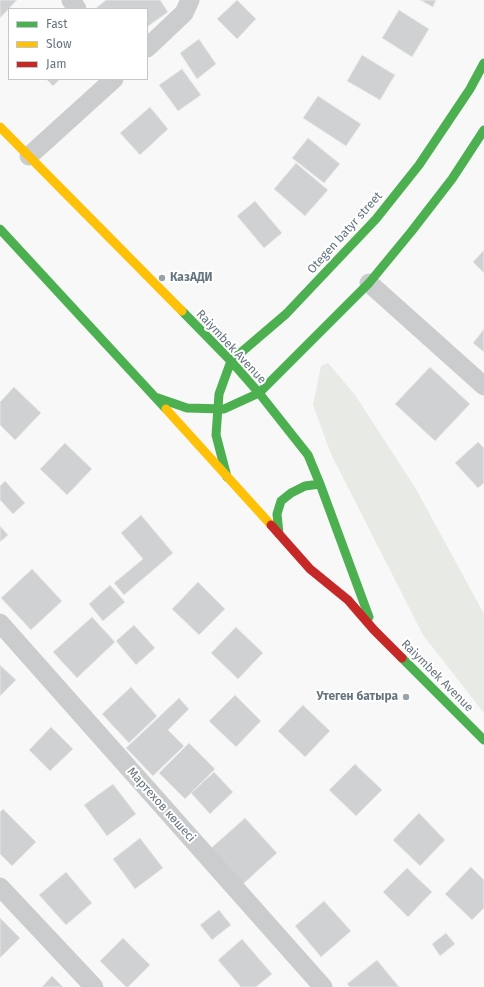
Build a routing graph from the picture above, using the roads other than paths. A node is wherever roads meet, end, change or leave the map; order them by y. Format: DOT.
graph roads {
  1 [pos="190,0"];
  2 [pos="148,47"];
  3 [pos="484,63"];
  4 [pos="113,80"];
  5 [pos="0,127"];
  6 [pos="484,130"];
  7 [pos="29,156"];
  8 [pos="0,228"];
  9 [pos="369,283"];
  10 [pos="231,361"];
  11 [pos="484,386"];
  12 [pos="259,393"];
  13 [pos="155,397"];
  14 [pos="217,409"];
  15 [pos="227,477"];
  16 [pos="320,484"];
  17 [pos="279,534"];
  18 [pos="0,623"];
  19 [pos="374,630"];
  20 [pos="484,740"];
  21 [pos="0,887"];
  22 [pos="94,987"];
  23 [pos="322,987"];
  1 -- 2 [label="street"];
  3 -- 10 [label="main road, Otegen batyr street"];
  4 -- 7 [label="street"];
  5 -- 7 [label="main road, Raiymbek Avenue"];
  6 -- 9 [label="main road"];
  7 -- 10 [label="main road, Raiymbek Avenue"];
  8 -- 13 [label="main road, Raiymbek Avenue"];
  9 -- 11 [label="street"];
  9 -- 12 [label="main road"];
  10 -- 12 [label="main road, Raiymbek Avenue"];
  10 -- 14 [label="main road, Otegen batyr street"];
  12 -- 14 [label="main road"];
  12 -- 16 [label="main road, Raiymbek Avenue"];
  13 -- 14 [label="main road"];
  13 -- 15 [label="main road, Raiymbek Avenue"];
  14 -- 15 [label="main road, Otegen batyr street"];
  15 -- 17 [label="main road, Raiymbek Avenue"];
  16 -- 17 [label="main road"];
  16 -- 19 [label="main road, Raiymbek Avenue"];
  17 -- 19 [label="main road, Raiymbek Avenue"];
  18 -- 23 [label="street, Мартехов көшесі"];
  19 -- 20 [label="main road, Raiymbek Avenue"];
  21 -- 22 [label="street"];
}
